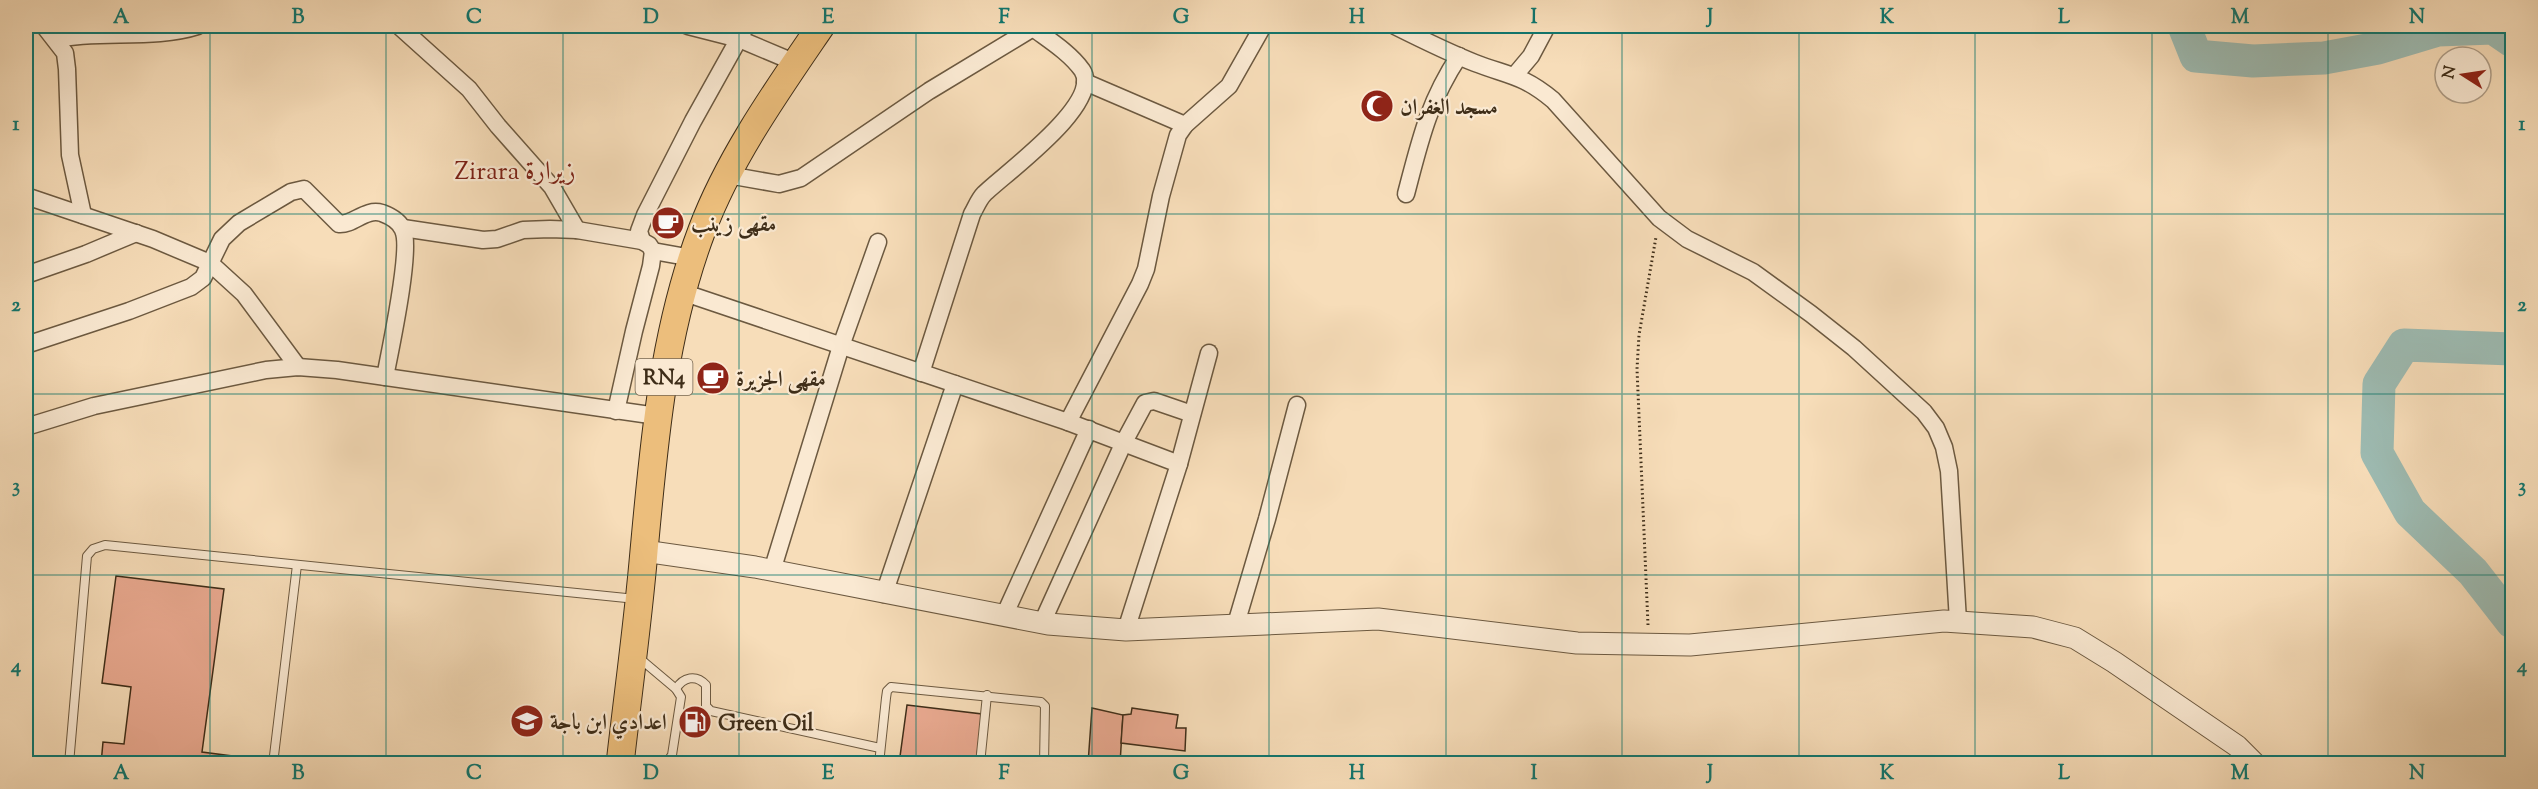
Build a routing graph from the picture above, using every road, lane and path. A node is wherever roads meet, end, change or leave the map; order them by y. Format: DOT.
graph roads {
  1 [pos="44,26"];
  2 [pos="198,26"];
  3 [pos="399,26"];
  4 [pos="688,26"];
  5 [pos="821,26"];
  6 [pos="1263,26"];
  7 [pos="1395,26"];
  8 [pos="1547,26"];
  9 [pos="1033,27"];
  10 [pos="742,32"];
  11 [pos="56,39"];
  12 [pos="1459,56"];
  13 [pos="796,63"];
  14 [pos="1515,75"];
  15 [pos="1084,82"];
  16 [pos="1185,124"];
  17 [pos="728,175"];
  18 [pos="1406,194"];
  19 [pos="26,196"];
  20 [pos="82,215"];
  21 [pos="1659,218"];
  22 [pos="403,228"];
  23 [pos="577,230"];
  24 [pos="136,233"];
  25 [pos="878,242"];
  26 [pos="647,246"];
  27 [pos="692,258"];
  28 [pos="210,263"];
  29 [pos="26,275"];
  30 [pos="682,292"];
  31 [pos="26,345"];
  32 [pos="842,346"];
  33 [pos="1209,353"];
  34 [pos="298,367"];
  35 [pos="921,373"];
  36 [pos="386,377"];
  37 [pos="955,384"];
  38 [pos="1297,405"];
  39 [pos="616,411"];
  40 [pos="1192,414"];
  41 [pos="657,416"];
  42 [pos="1068,422"];
  43 [pos="26,427"];
  44 [pos="1089,429"];
  45 [pos="1124,442"];
  46 [pos="1179,464"];
  47 [pos="644,551"];
  48 [pos="297,565"];
  49 [pos="772,571"];
  50 [pos="884,594"];
  51 [pos="639,600"];
  52 [pos="1004,616"];
  53 [pos="1958,621"];
  54 [pos="1042,623"];
  55 [pos="1236,624"];
  56 [pos="1126,630"];
  57 [pos="1649,644"];
  58 [pos="633,652"];
  59 [pos="676,689"];
  60 [pos="987,695"];
  61 [pos="880,748"];
  62 [pos="69,764"];
  63 [pos="273,764"];
  64 [pos="620,764"];
  65 [pos="663,764"];
  66 [pos="879,764"];
  67 [pos="980,764"];
  68 [pos="1044,764"];
  69 [pos="2255,764"];
  1 -- 11 [label="street"];
  2 -- 11 [label="street"];
  3 -- 23 [label="street"];
  4 -- 10 [label="street"];
  5 -- 13 [label="main road, RN4"];
  6 -- 16 [label="street"];
  7 -- 12 [label="street"];
  8 -- 14 [label="street"];
  9 -- 15 [label="street"];
  9 -- 17 [label="street"];
  10 -- 13 [label="street"];
  10 -- 26 [label="street"];
  11 -- 20 [label="street"];
  12 -- 14 [label="street"];
  12 -- 18 [label="street"];
  13 -- 17 [label="main road, RN4"];
  14 -- 21 [label="street"];
  15 -- 16 [label="street"];
  15 -- 35 [label="street"];
  16 -- 42 [label="street"];
  17 -- 27 [label="main road, RN4"];
  19 -- 20 [label="street"];
  20 -- 24 [label="street"];
  21 -- 53 [label="street"];
  21 -- 57 [label="path"];
  22 -- 23 [label="street"];
  22 -- 28 [label="street"];
  22 -- 36 [label="street"];
  23 -- 26 [label="street"];
  24 -- 28 [label="street"];
  24 -- 29 [label="street"];
  25 -- 32 [label="street"];
  26 -- 27 [label="street"];
  26 -- 39 [label="street"];
  27 -- 30 [label="main road, RN4"];
  28 -- 31 [label="street"];
  28 -- 34 [label="street"];
  30 -- 32 [label="street"];
  30 -- 41 [label="main road, RN4"];
  32 -- 35 [label="street"];
  32 -- 49 [label="street"];
  33 -- 40 [label="street"];
  34 -- 36 [label="street"];
  34 -- 43 [label="street"];
  35 -- 37 [label="street"];
  36 -- 39 [label="street"];
  37 -- 42 [label="street"];
  37 -- 50 [label="street"];
  38 -- 55 [label="street"];
  39 -- 41 [label="street"];
  40 -- 45 [label="street"];
  40 -- 46 [label="street"];
  41 -- 47 [label="main road, RN4"];
  42 -- 44 [label="street"];
  44 -- 45 [label="street"];
  44 -- 52 [label="street"];
  45 -- 46 [label="street"];
  45 -- 54 [label="street"];
  46 -- 56 [label="street"];
  47 -- 49 [label="street"];
  47 -- 51 [label="main road, RN4"];
  48 -- 51 [label="lane"];
  48 -- 62 [label="lane"];
  48 -- 63 [label="lane"];
  49 -- 50 [label="street"];
  50 -- 52 [label="street"];
  51 -- 58 [label="main road, RN4"];
  52 -- 54 [label="street"];
  53 -- 57 [label="street"];
  53 -- 69 [label="street"];
  54 -- 56 [label="street"];
  55 -- 56 [label="street"];
  55 -- 57 [label="street"];
  58 -- 59 [label="lane"];
  58 -- 64 [label="main road, RN4"];
  59 -- 61 [label="lane"];
  59 -- 65 [label="lane"];
  60 -- 61 [label="lane"];
  60 -- 67 [label="lane"];
  60 -- 68 [label="lane"];
  61 -- 66 [label="lane"];
}
